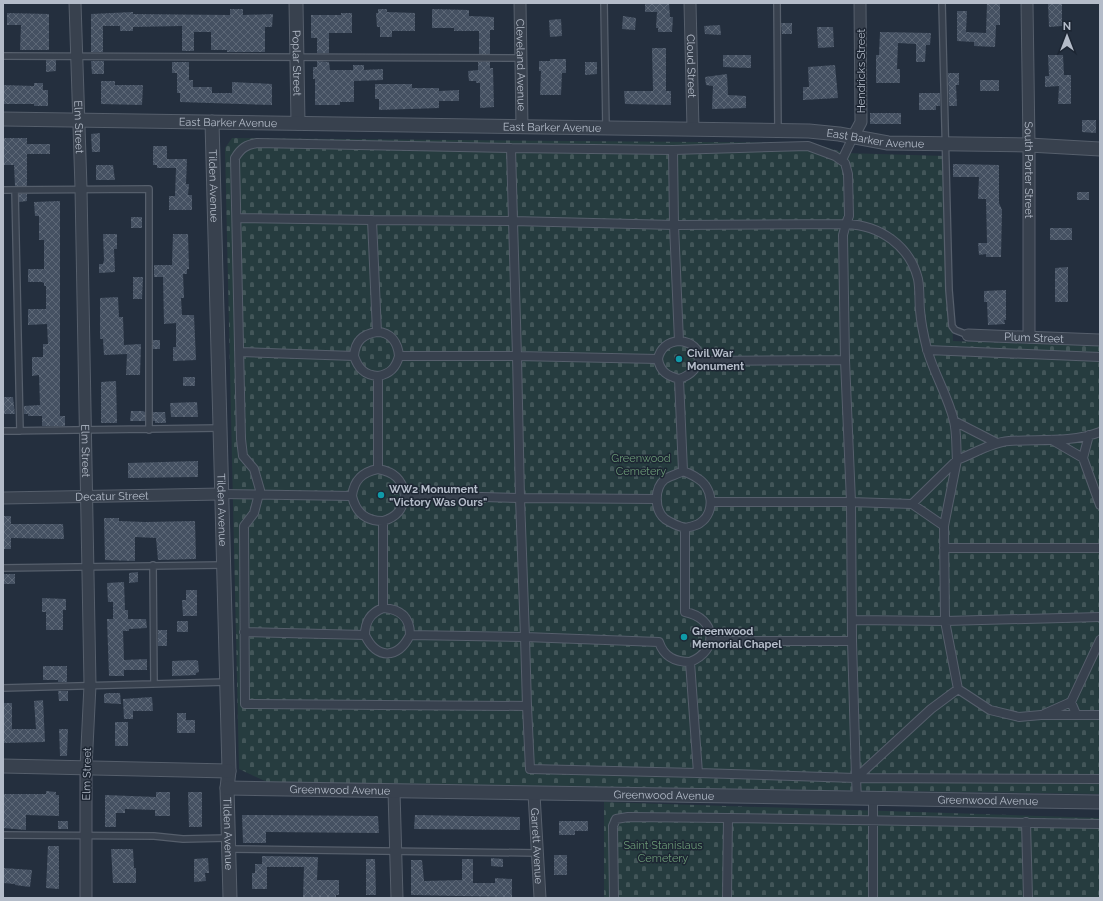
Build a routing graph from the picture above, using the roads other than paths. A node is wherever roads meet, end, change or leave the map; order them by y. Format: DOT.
graph roads {
  1 [pos="75,3"];
  2 [pos="296,3"];
  3 [pos="520,3"];
  4 [pos="604,3"];
  5 [pos="690,3"];
  6 [pos="777,3"];
  7 [pos="860,3"];
  8 [pos="942,3"];
  9 [pos="1027,3"];
  10 [pos="3,56"];
  11 [pos="77,56"];
  12 [pos="297,57"];
  13 [pos="521,58"];
  14 [pos="3,119"];
  15 [pos="79,120"];
  16 [pos="212,122"];
  17 [pos="298,123"];
  18 [pos="522,127"];
  19 [pos="606,128"];
  20 [pos="693,129"];
  21 [pos="778,130"];
  22 [pos="853,137"];
  23 [pos="946,144"];
  24 [pos="1029,145"];
  25 [pos="511,148"];
  26 [pos="1100,149"];
  27 [pos="673,150"];
  28 [pos="842,160"];
  29 [pos="81,188"];
  30 [pos="3,190"];
  31 [pos="15,190"];
  32 [pos="238,218"];
  33 [pos="372,220"];
  34 [pos="513,221"];
  35 [pos="846,224"];
  36 [pos="674,225"];
  37 [pos="377,332"];
  38 [pos="968,335"];
  39 [pos="1029,337"];
  40 [pos="1100,340"];
  41 [pos="679,341"];
  42 [pos="928,350"];
  43 [pos="240,352"];
  44 [pos="354,356"];
  45 [pos="399,356"];
  46 [pos="517,356"];
  47 [pos="1100,357"];
  48 [pos="658,359"];
  49 [pos="845,360"];
  50 [pos="699,361"];
  51 [pos="378,376"];
  52 [pos="679,379"];
  53 [pos="954,421"];
  54 [pos="220,428"];
  55 [pos="149,430"];
  56 [pos="3,431"];
  57 [pos="20,431"];
  58 [pos="86,431"];
  59 [pos="1100,432"];
  60 [pos="1089,435"];
  61 [pos="1052,440"];
  62 [pos="997,443"];
  63 [pos="1083,458"];
  64 [pos="957,460"];
  65 [pos="378,469"];
  66 [pos="683,471"];
  67 [pos="222,494"];
  68 [pos="259,495"];
  69 [pos="405,495"];
  70 [pos="352,496"];
  71 [pos="88,497"];
  72 [pos="3,498"];
  73 [pos="520,498"];
  74 [pos="656,499"];
  75 [pos="711,502"];
  76 [pos="850,502"];
  77 [pos="912,504"];
  78 [pos="1100,505"];
  79 [pos="383,521"];
  80 [pos="944,526"];
  81 [pos="685,528"];
  82 [pos="944,548"];
  83 [pos="1100,548"];
  84 [pos="153,565"];
  85 [pos="224,565"];
  86 [pos="89,567"];
  87 [pos="3,568"];
  88 [pos="382,608"];
  89 [pos="1100,617"];
  90 [pos="853,620"];
  91 [pos="944,621"];
  92 [pos="244,632"];
  93 [pos="365,635"];
  94 [pos="410,635"];
  95 [pos="524,637"];
  96 [pos="1100,640"];
  97 [pos="710,641"];
  98 [pos="852,641"];
  99 [pos="690,662"];
  100 [pos="227,682"];
  101 [pos="154,684"];
  102 [pos="90,685"];
  103 [pos="3,688"];
  104 [pos="958,689"];
  105 [pos="1071,702"];
  106 [pos="527,706"];
  107 [pos="1076,714"];
  108 [pos="1041,715"];
  109 [pos="1100,715"];
  110 [pos="3,766"];
  111 [pos="86,768"];
  112 [pos="229,771"];
  113 [pos="698,773"];
  114 [pos="856,778"];
  115 [pos="1100,779"];
  116 [pos="227,788"];
  117 [pos="394,791"];
  118 [pos="534,794"];
  119 [pos="857,799"];
  120 [pos="873,799"];
  121 [pos="1100,802"];
  122 [pos="728,818"];
  123 [pos="873,819"];
  124 [pos="1026,822"];
  125 [pos="1100,824"];
  126 [pos="3,835"];
  127 [pos="86,836"];
  128 [pos="229,844"];
  129 [pos="396,850"];
  130 [pos="537,853"];
  131 [pos="86,898"];
  132 [pos="230,898"];
  133 [pos="397,898"];
  134 [pos="540,898"];
  135 [pos="614,898"];
  136 [pos="727,898"];
  137 [pos="873,898"];
  138 [pos="1028,898"];
  1 -- 11 [label="street, Elm Street"];
  2 -- 12 [label="street, Poplar Street"];
  3 -- 13 [label="street, Cleveland Avenue"];
  4 -- 19 [label="lane"];
  5 -- 20 [label="street, Cloud Street"];
  6 -- 21 [label="lane"];
  7 -- 22 [label="street, Hendricks Street"];
  8 -- 23 [label="lane"];
  9 -- 24 [label="street, South Porter Street"];
  10 -- 11 [label="lane"];
  11 -- 12 [label="lane"];
  11 -- 15 [label="street, Elm Street"];
  12 -- 13 [label="lane"];
  12 -- 17 [label="street, Poplar Street"];
  13 -- 18 [label="street, Cleveland Avenue"];
  14 -- 15 [label="street, East Barker Avenue"];
  15 -- 16 [label="street, East Barker Avenue"];
  15 -- 29 [label="street, Elm Street"];
  16 -- 17 [label="street, East Barker Avenue"];
  16 -- 54 [label="street, Tilden Avenue"];
  17 -- 18 [label="street, East Barker Avenue"];
  18 -- 19 [label="street, East Barker Avenue"];
  19 -- 20 [label="street, East Barker Avenue"];
  20 -- 21 [label="street, East Barker Avenue"];
  21 -- 22 [label="street, East Barker Avenue"];
  22 -- 23 [label="street, East Barker Avenue"];
  22 -- 28 [label="street"];
  23 -- 24 [label="street, East Barker Avenue"];
  23 -- 38 [label="lane"];
  24 -- 26 [label="street, East Barker Avenue"];
  24 -- 39 [label="street, South Porter Street"];
  25 -- 27 [label="street"];
  25 -- 32 [label="street"];
  25 -- 34 [label="street"];
  27 -- 28 [label="street"];
  27 -- 36 [label="street"];
  28 -- 35 [label="street"];
  29 -- 31 [label="lane"];
  29 -- 55 [label="lane"];
  29 -- 58 [label="street, Elm Street"];
  30 -- 31 [label="lane"];
  31 -- 57 [label="lane"];
  32 -- 33 [label="street"];
  32 -- 43 [label="street"];
  33 -- 34 [label="street"];
  33 -- 37 [label="street"];
  34 -- 36 [label="street"];
  34 -- 46 [label="street"];
  35 -- 36 [label="street"];
  35 -- 42 [label="street"];
  35 -- 49 [label="street"];
  36 -- 41 [label="street"];
  37 -- 44 [label="street"];
  37 -- 45 [label="street"];
  38 -- 39 [label="street, Plum Street"];
  39 -- 40 [label="street, Plum Street"];
  41 -- 48 [label="street"];
  41 -- 50 [label="street"];
  42 -- 47 [label="street"];
  42 -- 53 [label="street"];
  43 -- 44 [label="street"];
  43 -- 68 [label="street"];
  44 -- 51 [label="street"];
  45 -- 46 [label="street"];
  45 -- 51 [label="street"];
  46 -- 48 [label="street"];
  46 -- 73 [label="street"];
  48 -- 52 [label="street"];
  49 -- 50 [label="street"];
  49 -- 76 [label="street"];
  50 -- 52 [label="street"];
  51 -- 65 [label="street"];
  52 -- 66 [label="street"];
  53 -- 62 [label="street"];
  53 -- 64 [label="street"];
  54 -- 55 [label="lane"];
  54 -- 67 [label="street, Tilden Avenue"];
  55 -- 58 [label="lane"];
  56 -- 57 [label="lane"];
  57 -- 58 [label="lane"];
  58 -- 71 [label="street, Elm Street"];
  59 -- 60 [label="street"];
  60 -- 61 [label="street"];
  60 -- 63 [label="street"];
  61 -- 62 [label="street"];
  61 -- 63 [label="street"];
  62 -- 64 [label="street"];
  63 -- 78 [label="street"];
  64 -- 77 [label="street"];
  64 -- 80 [label="street"];
  65 -- 69 [label="street"];
  65 -- 70 [label="street"];
  66 -- 74 [label="street"];
  66 -- 75 [label="street"];
  67 -- 68 [label="street"];
  67 -- 71 [label="street, Decatur Street"];
  67 -- 85 [label="street, Tilden Avenue"];
  68 -- 70 [label="street"];
  68 -- 92 [label="street"];
  69 -- 73 [label="street"];
  69 -- 79 [label="street"];
  70 -- 79 [label="street"];
  71 -- 72 [label="street, Decatur Street"];
  71 -- 86 [label="street, Elm Street"];
  73 -- 74 [label="street"];
  73 -- 95 [label="street"];
  74 -- 81 [label="street"];
  75 -- 76 [label="street"];
  75 -- 81 [label="street"];
  76 -- 77 [label="street"];
  76 -- 90 [label="street"];
  77 -- 80 [label="street"];
  79 -- 88 [label="street"];
  80 -- 82 [label="street"];
  81 -- 97 [label="street"];
  82 -- 83 [label="street"];
  82 -- 91 [label="street"];
  84 -- 85 [label="lane"];
  84 -- 86 [label="lane"];
  84 -- 101 [label="lane"];
  85 -- 100 [label="street, Tilden Avenue"];
  86 -- 87 [label="lane"];
  86 -- 102 [label="street, Elm Street"];
  88 -- 93 [label="street"];
  88 -- 94 [label="street"];
  89 -- 91 [label="street"];
  90 -- 91 [label="street"];
  90 -- 98 [label="street"];
  91 -- 104 [label="street"];
  92 -- 93 [label="street"];
  92 -- 106 [label="street"];
  93 -- 94 [label="street"];
  94 -- 95 [label="street"];
  95 -- 99 [label="street"];
  95 -- 106 [label="street"];
  96 -- 105 [label="street"];
  97 -- 98 [label="street"];
  97 -- 99 [label="street"];
  98 -- 114 [label="street"];
  99 -- 113 [label="street"];
  100 -- 101 [label="lane"];
  100 -- 112 [label="street, Tilden Avenue"];
  101 -- 102 [label="lane"];
  102 -- 103 [label="lane"];
  102 -- 111 [label="street, Elm Street"];
  104 -- 108 [label="street"];
  104 -- 114 [label="street"];
  105 -- 107 [label="street"];
  105 -- 108 [label="street"];
  106 -- 113 [label="street"];
  107 -- 108 [label="street"];
  107 -- 109 [label="street"];
  110 -- 111 [label="street"];
  111 -- 112 [label="street"];
  111 -- 127 [label="street, Elm Street"];
  112 -- 116 [label="street, Tilden Avenue"];
  113 -- 114 [label="street"];
  114 -- 115 [label="street"];
  114 -- 119 [label="street"];
  116 -- 117 [label="street, Greenwood Avenue"];
  116 -- 128 [label="street, Tilden Avenue"];
  117 -- 118 [label="street, Greenwood Avenue"];
  117 -- 129 [label="street"];
  118 -- 119 [label="street, Greenwood Avenue"];
  118 -- 130 [label="street, Garrett Avenue"];
  119 -- 120 [label="street, Greenwood Avenue"];
  120 -- 121 [label="street, Greenwood Avenue"];
  120 -- 123 [label="street"];
  122 -- 123 [label="street"];
  122 -- 135 [label="street"];
  122 -- 136 [label="street"];
  123 -- 124 [label="street"];
  123 -- 137 [label="street"];
  124 -- 125 [label="street"];
  124 -- 138 [label="street"];
  126 -- 127 [label="lane"];
  127 -- 128 [label="lane"];
  127 -- 131 [label="street, Elm Street"];
  128 -- 129 [label="lane"];
  128 -- 132 [label="street, Tilden Avenue"];
  129 -- 130 [label="lane"];
  129 -- 133 [label="street"];
  130 -- 134 [label="street, Garrett Avenue"];
}
